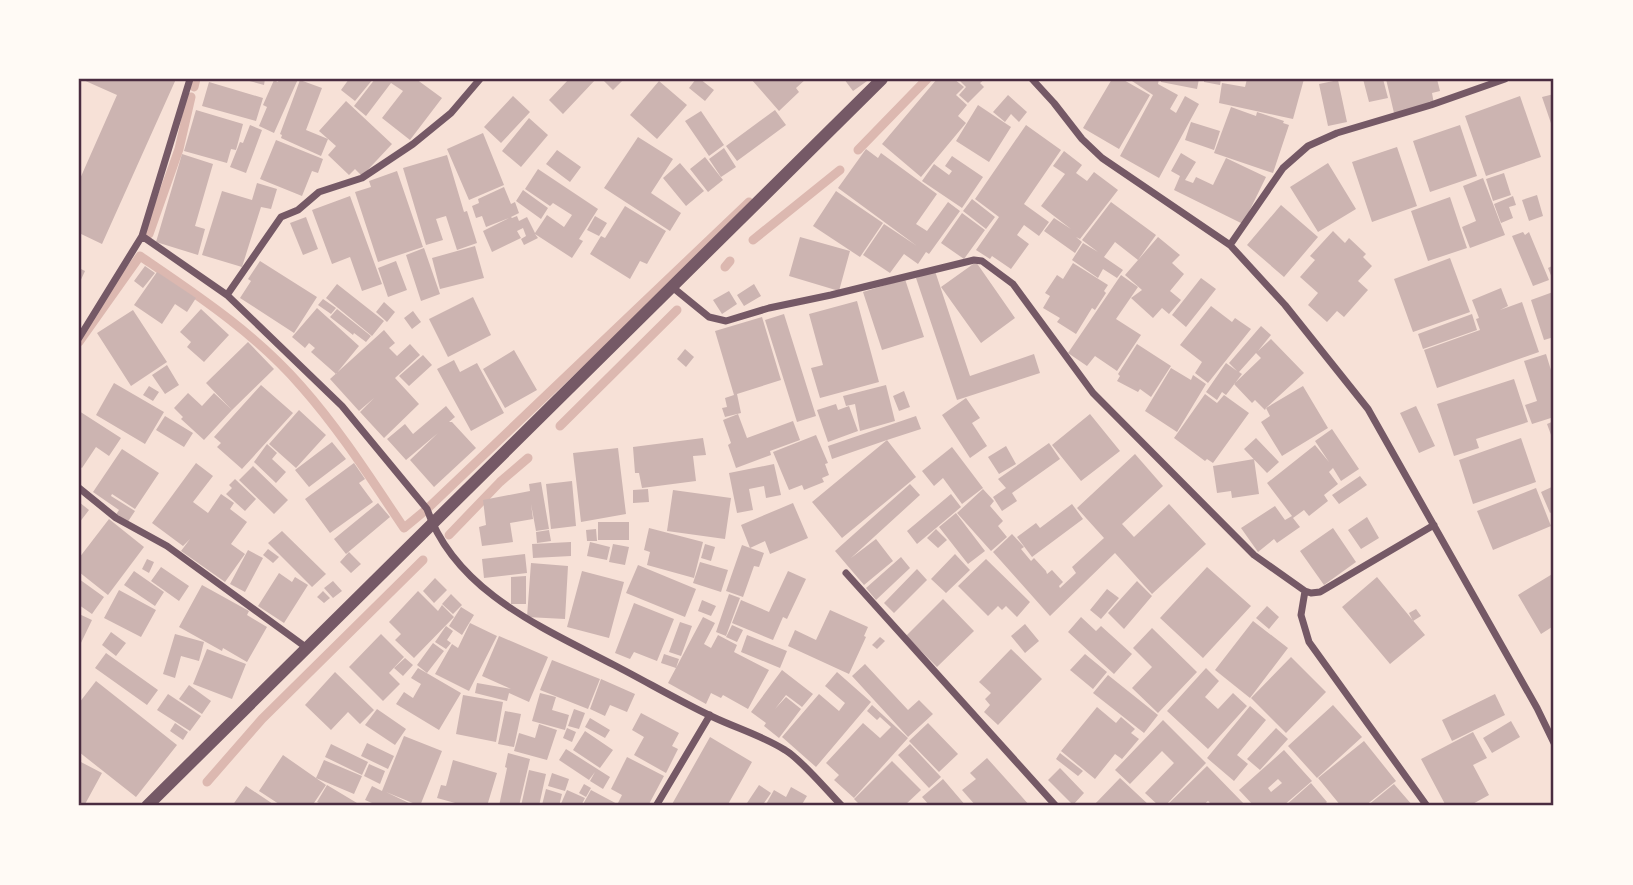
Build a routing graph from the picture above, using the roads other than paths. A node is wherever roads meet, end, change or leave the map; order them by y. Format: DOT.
graph roads {
  1 [pos="190,79"];
  2 [pos="480,79"];
  3 [pos="882,79"];
  4 [pos="1032,79"];
  5 [pos="1505,79"];
  6 [pos="142,236"];
  7 [pos="1230,245"];
  8 [pos="671,286"];
  9 [pos="228,295"];
  10 [pos="79,338"];
  11 [pos="79,488"];
  12 [pos="432,523"];
  13 [pos="1434,525"];
  14 [pos="846,573"];
  15 [pos="1305,591"];
  16 [pos="307,648"];
  17 [pos="710,715"];
  18 [pos="1554,743"];
  19 [pos="146,806"];
  20 [pos="656,806"];
  21 [pos="842,806"];
  22 [pos="1056,806"];
  23 [pos="1427,806"];
  1 -- 6 [label="street"];
  2 -- 9 [label="street"];
  3 -- 8 [label="street"];
  4 -- 7 [label="street"];
  5 -- 7 [label="street"];
  6 -- 9 [label="street"];
  6 -- 10 [label="street"];
  7 -- 13 [label="street"];
  8 -- 12 [label="street"];
  8 -- 15 [label="street"];
  9 -- 12 [label="street"];
  11 -- 16 [label="street"];
  12 -- 16 [label="street"];
  12 -- 17 [label="street"];
  13 -- 15 [label="street"];
  13 -- 18 [label="street"];
  14 -- 22 [label="street"];
  15 -- 23 [label="street"];
  16 -- 19 [label="street"];
  17 -- 20 [label="street"];
  17 -- 21 [label="street"];
}
